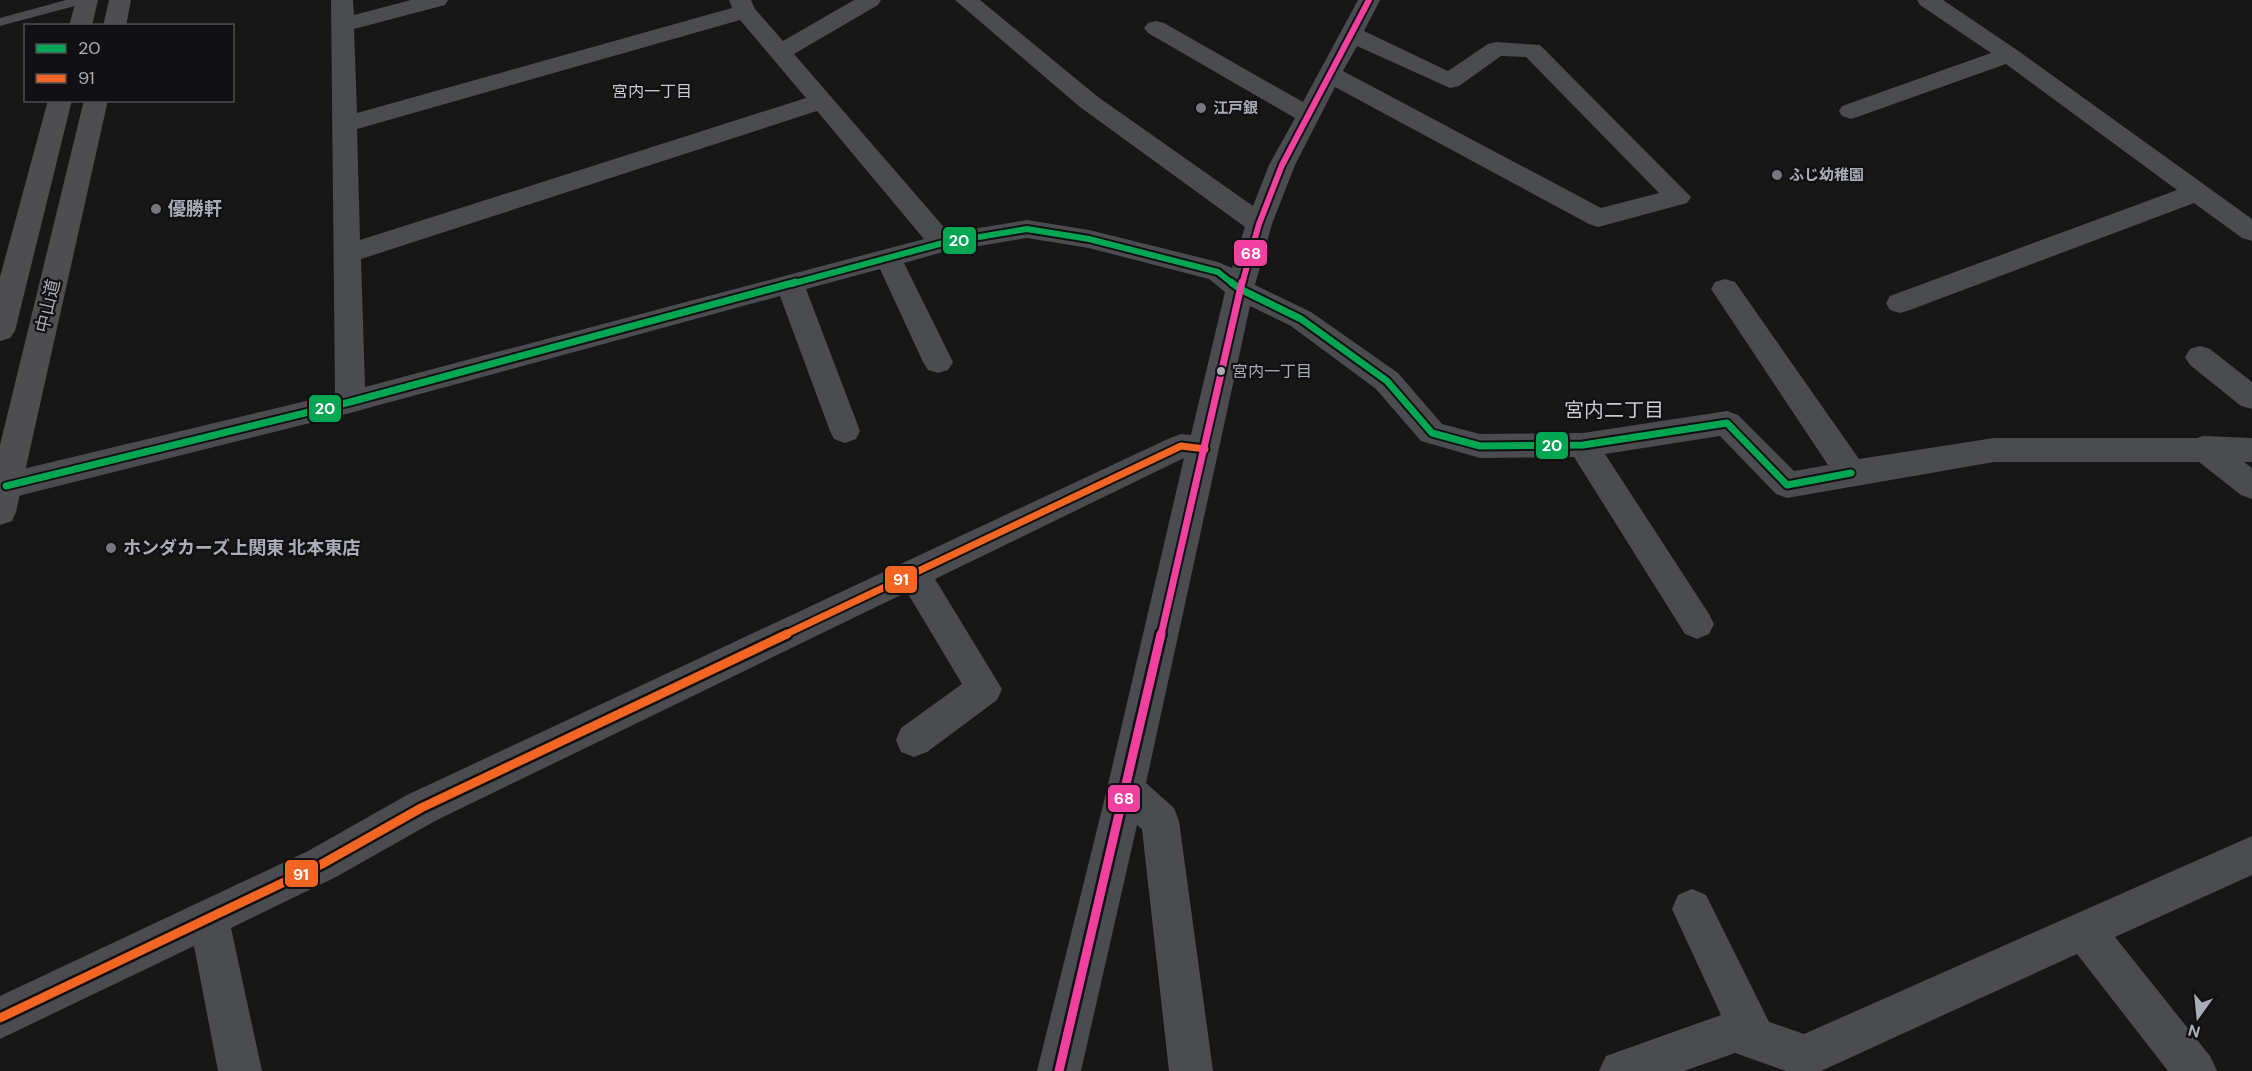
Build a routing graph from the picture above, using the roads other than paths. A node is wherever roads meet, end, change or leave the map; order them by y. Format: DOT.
graph roads {
  1 [pos="81,0"];
  2 [pos="87,0"];
  3 [pos="120,0"];
  4 [pos="342,0"];
  5 [pos="437,0"];
  6 [pos="870,0"];
  7 [pos="966,0"];
  8 [pos="1928,0"];
  9 [pos="743,3"];
  10 [pos="1357,11"];
  11 [pos="0,22"];
  12 [pos="81,24"];
  13 [pos="114,24"];
  14 [pos="343,25"];
  15 [pos="1156,28"];
  16 [pos="780,52"];
  17 [pos="2009,55"];
  18 [pos="1330,74"];
  19 [pos="822,101"];
  20 [pos="59,102"];
  21 [pos="96,102"];
  22 [pos="1851,111"];
  23 [pos="1308,115"];
  24 [pos="344,125"];
  25 [pos="2197,192"];
  26 [pos="1259,224"];
  27 [pos="2252,232"];
  28 [pos="943,243"];
  29 [pos="347,254"];
  30 [pos="888,258"];
  31 [pos="790,284"];
  32 [pos="1240,289"];
  33 [pos="1725,289"];
  34 [pos="1900,303"];
  35 [pos="0,331"];
  36 [pos="2200,357"];
  37 [pos="938,362"];
  38 [pos="2252,398"];
  39 [pos="350,402"];
  40 [pos="845,431"];
  41 [pos="1583,445"];
  42 [pos="2203,448"];
  43 [pos="1205,449"];
  44 [pos="2252,450"];
  45 [pos="1851,472"];
  46 [pos="2252,486"];
  47 [pos="3,499"];
  48 [pos="914,574"];
  49 [pos="1697,624"];
  50 [pos="914,740"];
  51 [pos="1126,789"];
  52 [pos="2252,855"];
  53 [pos="1692,909"];
  54 [pos="209,919"];
  55 [pos="2083,930"];
  56 [pos="0,1018"];
  57 [pos="1754,1038"];
  58 [pos="1826,1060"];
  59 [pos="240,1071"];
  60 [pos="1059,1071"];
  61 [pos="1191,1071"];
  62 [pos="1622,1071"];
  63 [pos="2195,1071"];
  1 -- 11 [label="lane"];
  2 -- 12 [label="highway"];
  3 -- 13 [label="highway"];
  4 -- 14 [label="street"];
  5 -- 14 [label="street"];
  6 -- 16 [label="street"];
  7 -- 26 [label="street"];
  8 -- 17 [label="street"];
  9 -- 16 [label="street"];
  9 -- 24 [label="street"];
  10 -- 18 [label="street"];
  10 -- 18 [label="street"];
  14 -- 24 [label="street"];
  15 -- 23 [label="street"];
  16 -- 19 [label="street"];
  17 -- 22 [label="street"];
  17 -- 25 [label="street"];
  18 -- 23 [label="street"];
  19 -- 28 [label="street"];
  19 -- 29 [label="street"];
  20 -- 35 [label="highway"];
  21 -- 47 [label="highway, 中山道"];
  23 -- 26 [label="street"];
  24 -- 29 [label="street"];
  25 -- 27 [label="street"];
  25 -- 34 [label="street"];
  26 -- 32 [label="street"];
  28 -- 30 [label="street"];
  28 -- 32 [label="street"];
  29 -- 39 [label="street"];
  30 -- 31 [label="street"];
  30 -- 37 [label="street"];
  31 -- 39 [label="street"];
  31 -- 40 [label="street"];
  32 -- 41 [label="street"];
  32 -- 43 [label="street"];
  33 -- 45 [label="street"];
  36 -- 38 [label="street"];
  39 -- 47 [label="street"];
  41 -- 45 [label="street"];
  41 -- 49 [label="street"];
  42 -- 44 [label="street"];
  42 -- 45 [label="street"];
  42 -- 46 [label="street"];
  43 -- 48 [label="street"];
  43 -- 51 [label="street"];
  48 -- 50 [label="street"];
  48 -- 54 [label="street"];
  51 -- 60 [label="street"];
  51 -- 61 [label="street"];
  52 -- 55 [label="street"];
  53 -- 57 [label="street"];
  54 -- 56 [label="street"];
  54 -- 59 [label="street"];
  55 -- 58 [label="street"];
  55 -- 63 [label="street"];
  57 -- 58 [label="street"];
  57 -- 62 [label="street"];
}
